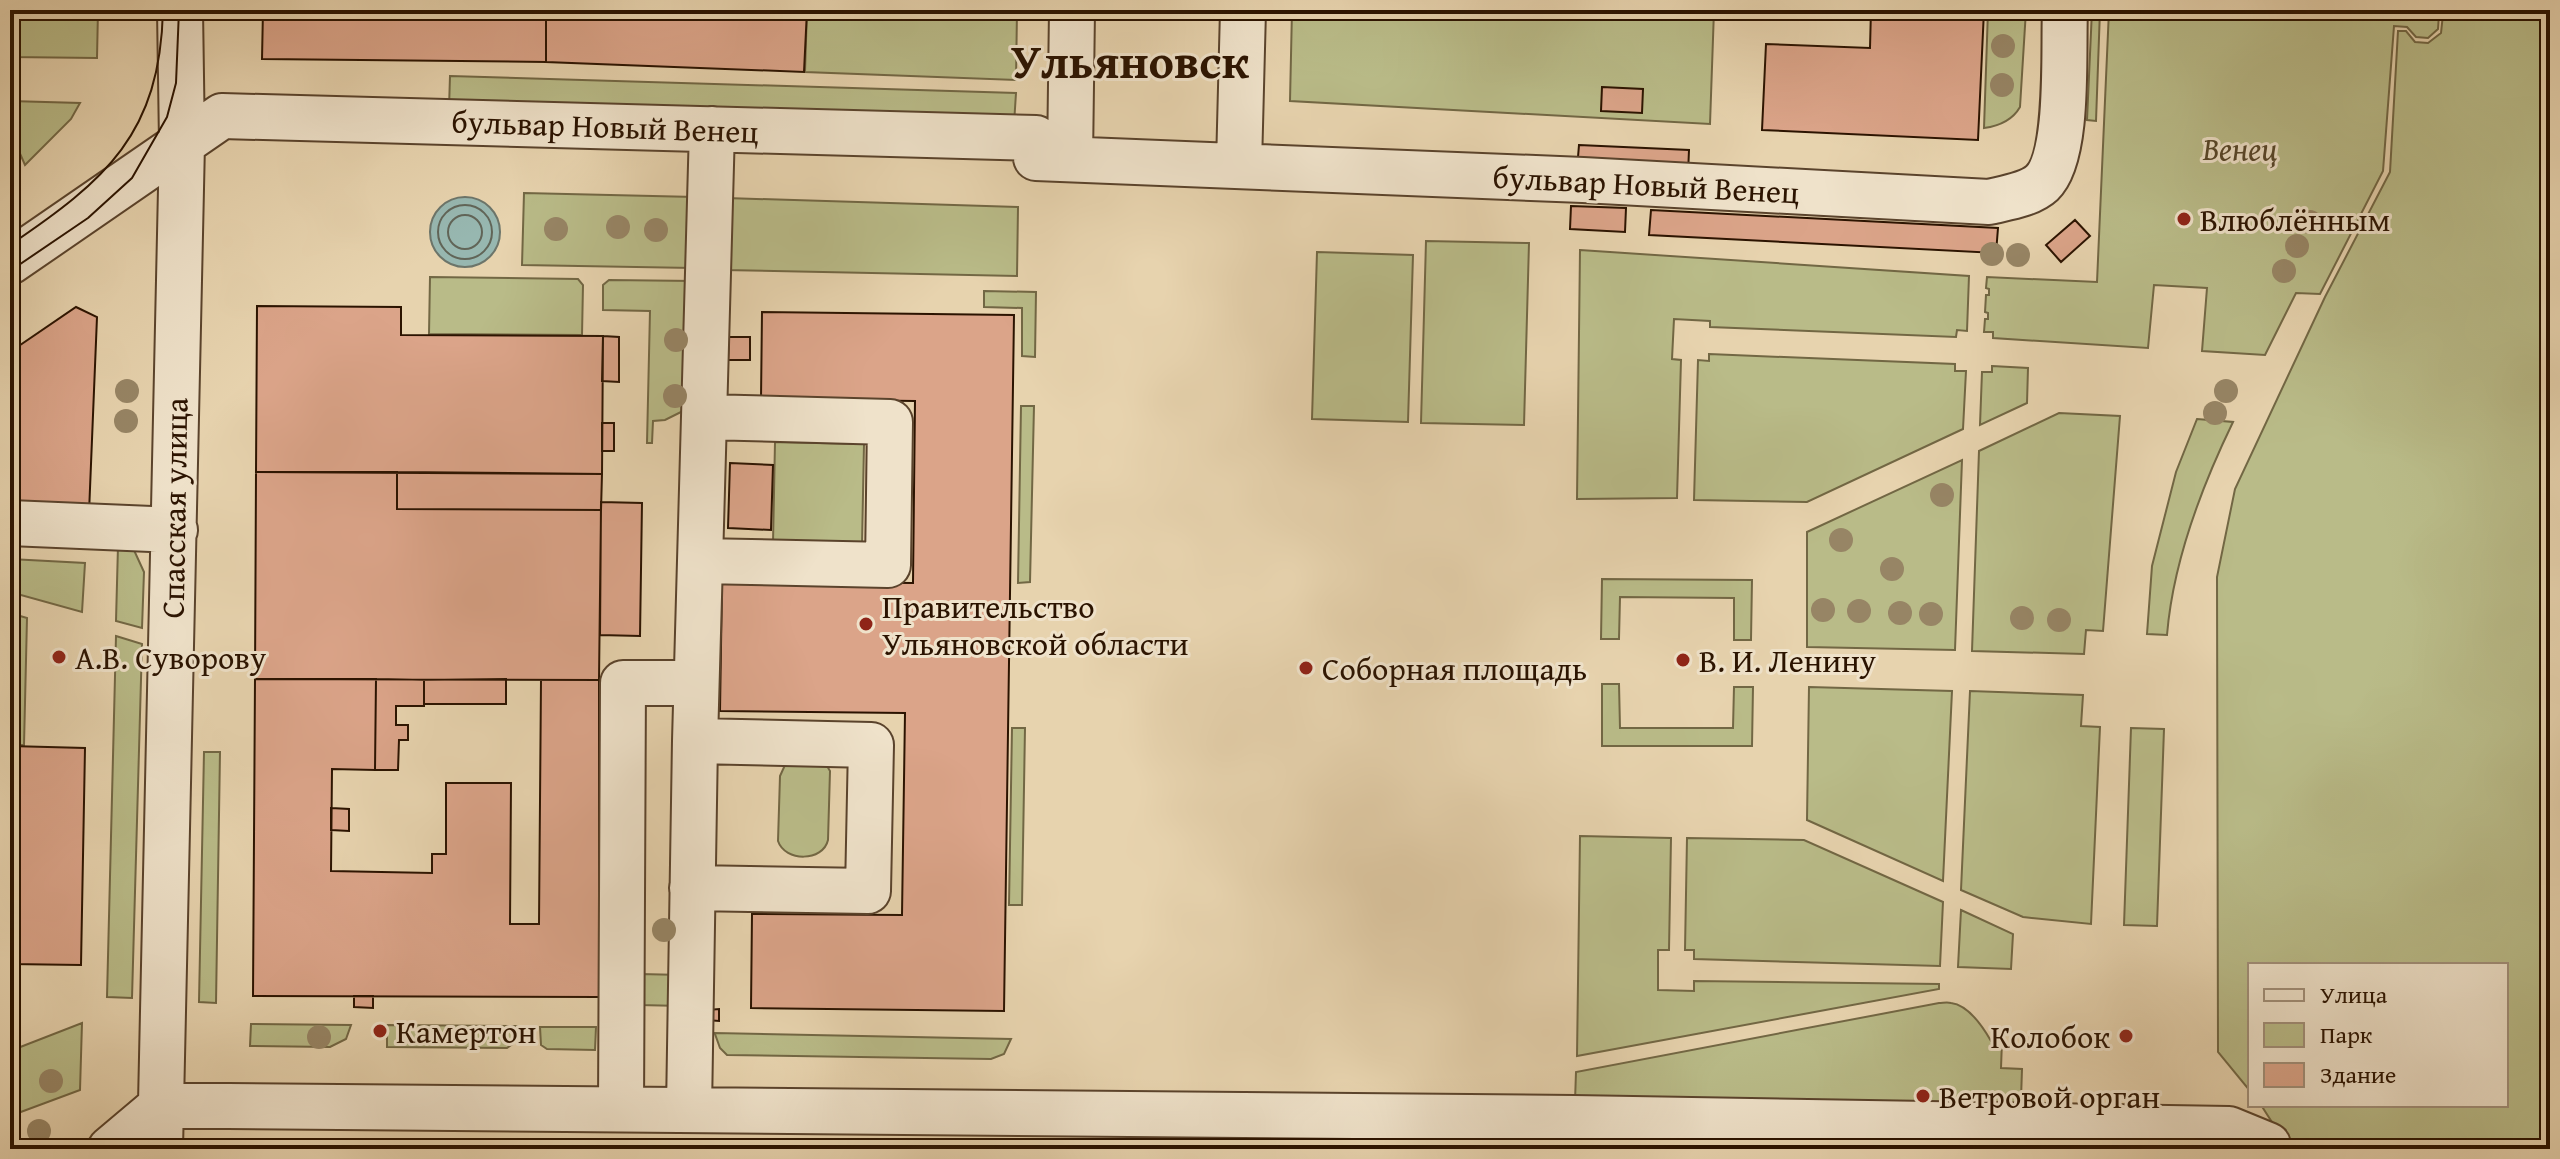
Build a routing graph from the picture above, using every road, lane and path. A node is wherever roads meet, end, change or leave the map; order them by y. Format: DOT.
graph roads {
  1 [pos="180,10"];
  2 [pos="1072,10"];
  3 [pos="1243,10"];
  4 [pos="2065,10"];
  5 [pos="712,129"];
  6 [pos="182,143"];
  7 [pos="1047,152"];
  8 [pos="1239,165"];
  9 [pos="10,262"];
  10 [pos="705,417"];
  11 [pos="10,523"];
  12 [pos="175,530"];
  13 [pos="700,561"];
  14 [pos="696,683"];
  15 [pos="695,741"];
  16 [pos="692,888"];
  17 [pos="161,1106"];
  18 [pos="621,1109"];
  19 [pos="689,1110"];
  20 [pos="1148,1132"];
  21 [pos="1510,1133"];
  22 [pos="110,1149"];
  23 [pos="160,1149"];
  24 [pos="2269,1149"];
  1 -- 6 [label="street, Спасская улица"];
  2 -- 7 [label="street"];
  3 -- 8 [label="street"];
  4 -- 8 [label="street, бульвар Новый Венец"];
  5 -- 6 [label="street, бульвар Новый Венец"];
  5 -- 7 [label="street, бульвар Новый Венец"];
  5 -- 10 [label="street"];
  6 -- 9 [label="street, бульвар Новый Венец"];
  6 -- 12 [label="street, Спасская улица"];
  7 -- 8 [label="street, бульвар Новый Венец"];
  10 -- 13 [label="street"];
  10 -- 13 [label="street"];
  11 -- 12 [label="street"];
  12 -- 17 [label="street, Спасская улица"];
  13 -- 14 [label="street"];
  14 -- 15 [label="street"];
  14 -- 18 [label="street"];
  15 -- 16 [label="street"];
  15 -- 16 [label="street"];
  16 -- 19 [label="street"];
  17 -- 18 [label="street"];
  17 -- 22 [label="street"];
  17 -- 23 [label="street, Спасская улица"];
  18 -- 19 [label="street"];
  19 -- 20 [label="street"];
  20 -- 21 [label="street"];
  21 -- 24 [label="street"];
}
